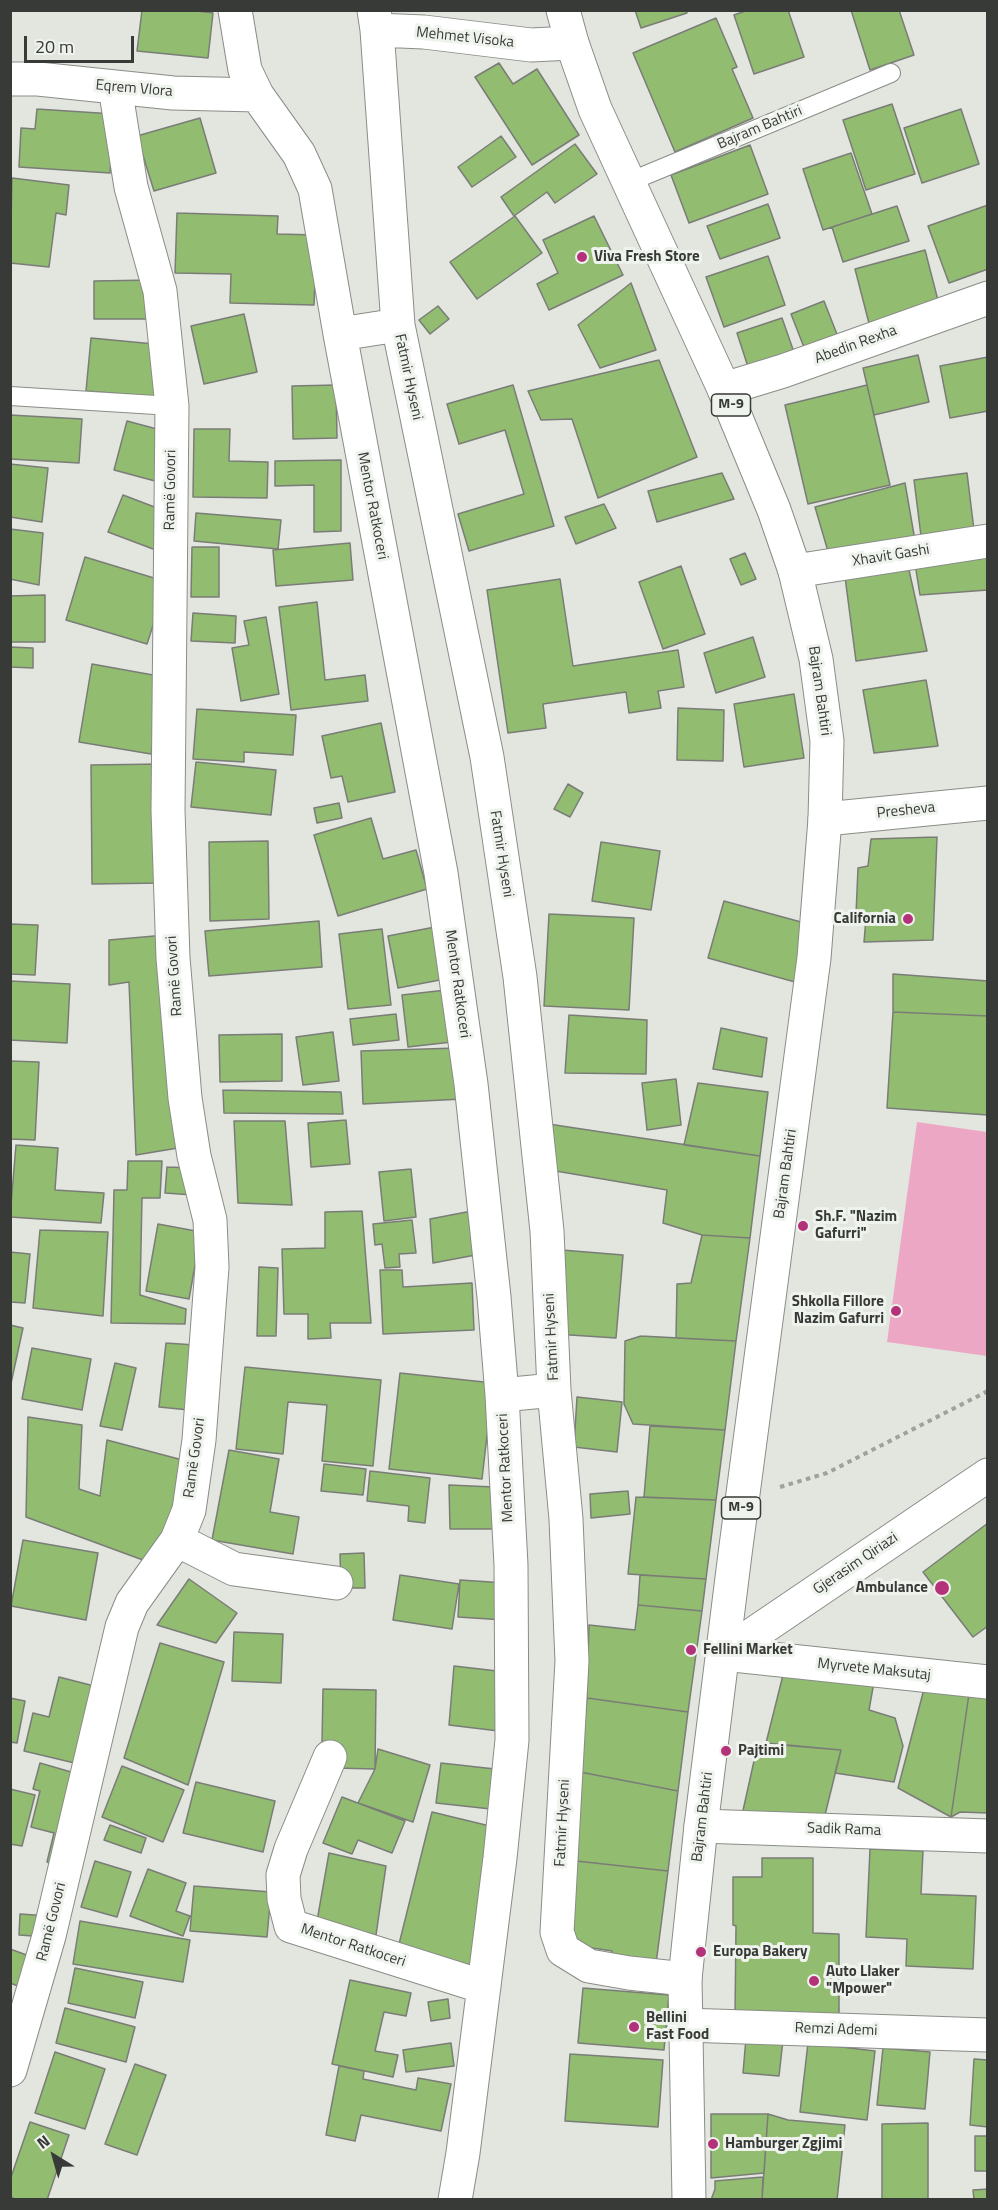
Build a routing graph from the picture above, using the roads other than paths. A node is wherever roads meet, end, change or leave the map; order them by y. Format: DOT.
graph roads {
  1 [pos="235,10"];
  2 [pos="563,10"];
  3 [pos="376,20"];
  4 [pos="572,43"];
  5 [pos="891,73"];
  6 [pos="10,79"];
  7 [pos="115,87"];
  8 [pos="257,95"];
  9 [pos="629,182"];
  10 [pos="987,298"];
  11 [pos="398,325"];
  12 [pos="340,334"];
  13 [pos="724,389"];
  14 [pos="10,396"];
  15 [pos="172,406"];
  16 [pos="987,541"];
  17 [pos="795,571"];
  18 [pos="987,803"];
  19 [pos="825,819"];
  20 [pos="555,1390"];
  21 [pos="502,1395"];
  22 [pos="987,1475"];
  23 [pos="177,1540"];
  24 [pos="336,1583"];
  25 [pos="724,1653"];
  26 [pos="987,1682"];
  27 [pos="330,1757"];
  28 [pos="701,1826"];
  29 [pos="987,1836"];
  30 [pos="685,1979"];
  31 [pos="484,1987"];
  32 [pos="684,2025"];
  33 [pos="987,2035"];
  34 [pos="10,2070"];
  35 [pos="455,2199"];
  36 [pos="689,2199"];
  1 -- 8 [label="street, Mentor Ratkoceri"];
  2 -- 4 [label="street, Bajram Bahtiri / M-9"];
  3 -- 4 [label="street, Mehmet Visoka"];
  3 -- 11 [label="street, Fatmir Hyseni"];
  4 -- 9 [label="street, Bajram Bahtiri / M-9"];
  5 -- 9 [label="lane, Bajram Bahtiri"];
  6 -- 7 [label="street, Eqrem Vlora"];
  7 -- 8 [label="street, Eqrem Vlora"];
  7 -- 15 [label="street, Ramë Govori"];
  8 -- 12 [label="street, Mentor Ratkoceri"];
  9 -- 13 [label="street, Bajram Bahtiri / M-9"];
  10 -- 13 [label="street, Abedin Rexha"];
  11 -- 12 [label="street, Fatmir Hyseni"];
  11 -- 20 [label="street, Fatmir Hyseni"];
  12 -- 21 [label="street, Mentor Ratkoceri"];
  13 -- 17 [label="street, Bajram Bahtiri / M-9"];
  14 -- 15 [label="lane"];
  15 -- 23 [label="street, Ramë Govori"];
  16 -- 17 [label="street, Xhavit Gashi"];
  17 -- 19 [label="street, Bajram Bahtiri / M-9"];
  18 -- 19 [label="street, Presheva"];
  19 -- 25 [label="street, Bajram Bahtiri / M-9"];
  20 -- 21 [label="street, Fatmir Hyseni"];
  20 -- 30 [label="street, Fatmir Hyseni"];
  21 -- 31 [label="street, Mentor Ratkoceri"];
  22 -- 25 [label="street, Gjerasim Qiriazi"];
  23 -- 24 [label="street"];
  23 -- 34 [label="street, Ramë Govori"];
  25 -- 26 [label="street, Myrvete Maksutaj"];
  25 -- 28 [label="street, Bajram Bahtiri / M-9"];
  27 -- 31 [label="street, Mentor Ratkoceri"];
  28 -- 29 [label="street, Sadik Rama"];
  28 -- 30 [label="street, Bajram Bahtiri / M-9"];
  30 -- 32 [label="street, Bajram Bahtiri / M-9"];
  31 -- 35 [label="street, Mentor Ratkoceri"];
  32 -- 33 [label="street, Remzi Ademi"];
  32 -- 36 [label="street, Bajram Bahtiri / M-9"];
}
